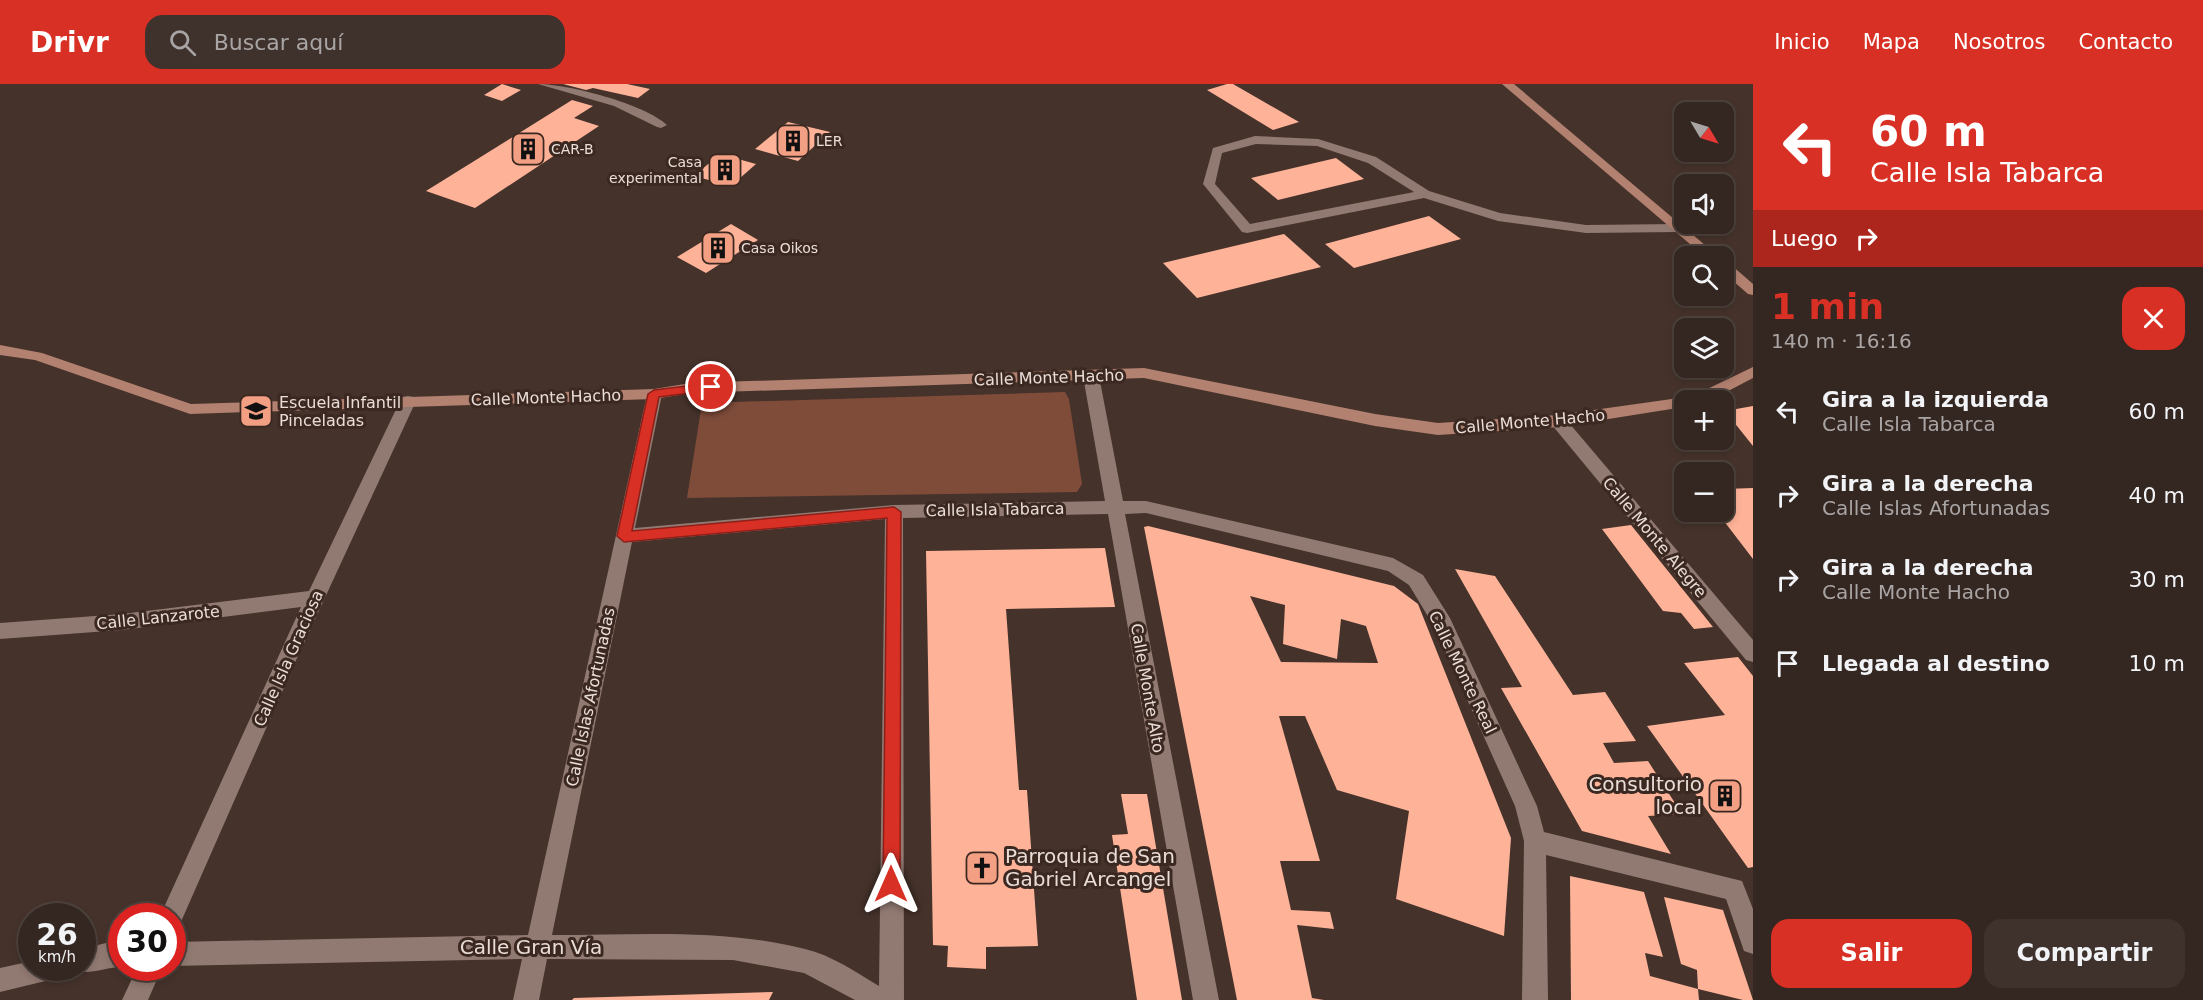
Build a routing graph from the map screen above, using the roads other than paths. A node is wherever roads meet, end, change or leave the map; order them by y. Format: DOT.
graph roads {
  1 [pos="543,84"];
  2 [pos="1507,84"];
  3 [pos="661,125"];
  4 [pos="1425,194"];
  5 [pos="1674,225"];
  6 [pos="1674,228"];
  7 [pos="1685,234"];
  8 [pos="1700,246"];
  9 [pos="1734,275"];
  10 [pos="1753,291"];
  11 [pos="0,350"];
  12 [pos="1753,372"];
  13 [pos="1091,376"];
  14 [pos="1718,390"];
  15 [pos="654,394"];
  16 [pos="408,401"];
  17 [pos="1674,404"];
  18 [pos="1558,421"];
  19 [pos="1115,506"];
  20 [pos="894,512"];
  21 [pos="624,536"];
  22 [pos="315,598"];
  23 [pos="0,631"];
  24 [pos="1753,654"];
  25 [pos="1535,841"];
  26 [pos="178,903"];
  27 [pos="1753,942"];
  28 [pos="537,946"];
  29 [pos="186,954"];
  30 [pos="18,976"];
  31 [pos="0,980"];
  32 [pos="144,981"];
  33 [pos="135,1000"];
  34 [pos="526,1000"];
  35 [pos="878,1000"];
  36 [pos="891,1000"];
  37 [pos="1206,1000"];
  38 [pos="1535,1000"];
  1 -- 3 [label="street"];
  2 -- 5 [label="main road"];
  4 -- 4 [label="street"];
  4 -- 6 [label="street"];
  7 -- 8 [label="main road"];
  9 -- 10 [label="main road"];
  11 -- 16 [label="main road, Calle Monte Hacho"];
  12 -- 14 [label="main road"];
  13 -- 15 [label="main road, Calle Monte Hacho"];
  13 -- 18 [label="main road, Calle Monte Hacho"];
  13 -- 19 [label="street, Calle Monte Alto"];
  15 -- 16 [label="main road, Calle Monte Hacho"];
  15 -- 21 [label="street, Calle Islas Afortunadas"];
  16 -- 22 [label="street, Calle Isla Graciosa"];
  17 -- 18 [label="main road, Calle Monte Hacho"];
  18 -- 24 [label="street, Calle Monte Alegre"];
  19 -- 20 [label="street, Calle Isla Tabarca"];
  19 -- 25 [label="street, Calle Monte Real"];
  19 -- 37 [label="street, Calle Monte Alto"];
  20 -- 21 [label="street, Calle Isla Tabarca"];
  20 -- 36 [label="street"];
  21 -- 28 [label="street, Calle Islas Afortunadas"];
  22 -- 23 [label="street, Calle Lanzarote"];
  22 -- 26 [label="street, Calle Isla Graciosa"];
  25 -- 27 [label="street"];
  25 -- 38 [label="street, Calle Monte Real"];
  28 -- 29 [label="street, Calle Gran Vía"];
  28 -- 34 [label="street, Calle Islas Afortunadas"];
  28 -- 35 [label="street, Calle Gran Vía"];
  30 -- 31 [label="street"];
  32 -- 33 [label="street"];
}
